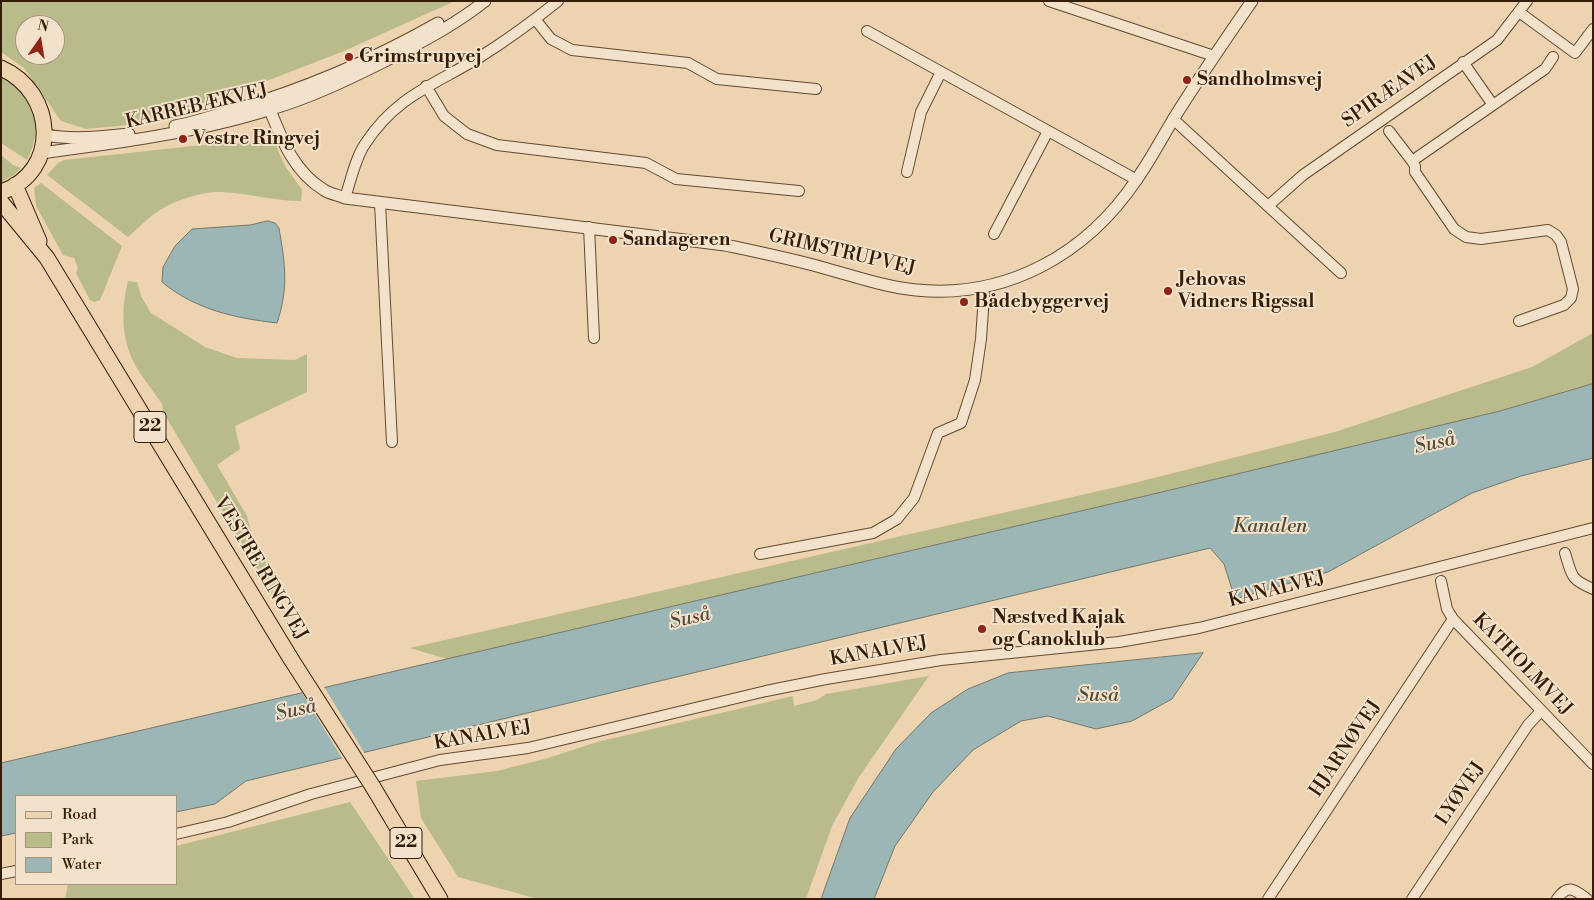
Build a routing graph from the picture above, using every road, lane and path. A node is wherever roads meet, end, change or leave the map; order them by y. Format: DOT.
graph roads {
  1 [pos="484,1"];
  2 [pos="558,1"];
  3 [pos="1049,1"];
  4 [pos="1252,1"];
  5 [pos="1527,1"];
  6 [pos="1519,12"];
  7 [pos="535,19"];
  8 [pos="867,31"];
  9 [pos="1591,35"];
  10 [pos="1214,56"];
  11 [pos="1553,57"];
  12 [pos="1463,62"];
  13 [pos="1,68"];
  14 [pos="941,72"];
  15 [pos="426,86"];
  16 [pos="816,89"];
  17 [pos="1493,104"];
  18 [pos="268,105"];
  19 [pos="1173,119"];
  20 [pos="1048,131"];
  21 [pos="1389,131"];
  22 [pos="45,135"];
  23 [pos="40,153"];
  24 [pos="1412,161"];
  25 [pos="907,172"];
  26 [pos="1137,180"];
  27 [pos="16,185"];
  28 [pos="799,191"];
  29 [pos="1,192"];
  30 [pos="346,198"];
  31 [pos="1,202"];
  32 [pos="380,203"];
  33 [pos="1268,206"];
  34 [pos="590,227"];
  35 [pos="994,234"];
  36 [pos="47,258"];
  37 [pos="1341,273"];
  38 [pos="983,287"];
  39 [pos="1519,321"];
  40 [pos="594,338"];
  41 [pos="392,442"];
  42 [pos="1593,528"];
  43 [pos="1566,553"];
  44 [pos="760,554"];
  45 [pos="1441,581"];
  46 [pos="1593,589"];
  47 [pos="1453,619"];
  48 [pos="1541,711"];
  49 [pos="1593,764"];
  50 [pos="178,834"];
  51 [pos="15,871"];
  52 [pos="1,874"];
  53 [pos="440,899"];
  54 [pos="1268,899"];
  55 [pos="1412,899"];
  56 [pos="1557,899"];
  57 [pos="1587,899"];
  1 -- 18 [label="street, KARREBÆKVEJ"];
  1 -- 18 [label="street, KARREBÆKVEJ"];
  2 -- 7 [label="street"];
  3 -- 10 [label="street"];
  4 -- 10 [label="street, GRIMSTRUPVEJ"];
  5 -- 6 [label="street, SPIRÆAVEJ"];
  6 -- 9 [label="street"];
  6 -- 12 [label="street, SPIRÆAVEJ"];
  7 -- 15 [label="street"];
  7 -- 16 [label="street"];
  8 -- 14 [label="street"];
  10 -- 19 [label="street, GRIMSTRUPVEJ"];
  11 -- 17 [label="street"];
  12 -- 17 [label="street"];
  12 -- 33 [label="street, SPIRÆAVEJ"];
  13 -- 22 [label="main road"];
  14 -- 20 [label="street"];
  14 -- 25 [label="street"];
  15 -- 28 [label="street"];
  15 -- 30 [label="street"];
  17 -- 24 [label="street"];
  18 -- 22 [label="street, KARREBÆKVEJ"];
  18 -- 23 [label="street, KARREBÆKVEJ"];
  18 -- 30 [label="street, GRIMSTRUPVEJ"];
  19 -- 26 [label="street, GRIMSTRUPVEJ"];
  19 -- 33 [label="street"];
  20 -- 26 [label="street"];
  20 -- 35 [label="street"];
  21 -- 24 [label="street"];
  22 -- 23 [label="main road"];
  23 -- 27 [label="main road"];
  24 -- 39 [label="street"];
  26 -- 38 [label="street, GRIMSTRUPVEJ"];
  27 -- 29 [label="main road"];
  27 -- 36 [label="main road, VESTRE RINGVEJ / 22"];
  30 -- 32 [label="street, GRIMSTRUPVEJ"];
  31 -- 36 [label="main road, VESTRE RINGVEJ / 22"];
  32 -- 34 [label="street, GRIMSTRUPVEJ"];
  32 -- 41 [label="street"];
  33 -- 37 [label="street"];
  34 -- 38 [label="street, GRIMSTRUPVEJ"];
  34 -- 40 [label="street"];
  36 -- 53 [label="main road, VESTRE RINGVEJ / 22, bridge"];
  38 -- 44 [label="street"];
  42 -- 50 [label="street, KANALVEJ"];
  43 -- 46 [label="street"];
  45 -- 47 [label="street, KATHOLMVEJ"];
  47 -- 48 [label="street, KATHOLMVEJ"];
  47 -- 54 [label="street, HJARNØVEJ"];
  48 -- 49 [label="street, KATHOLMVEJ"];
  48 -- 55 [label="street, LYØVEJ"];
  51 -- 52 [label="street"];
  56 -- 57 [label="street"];
}
